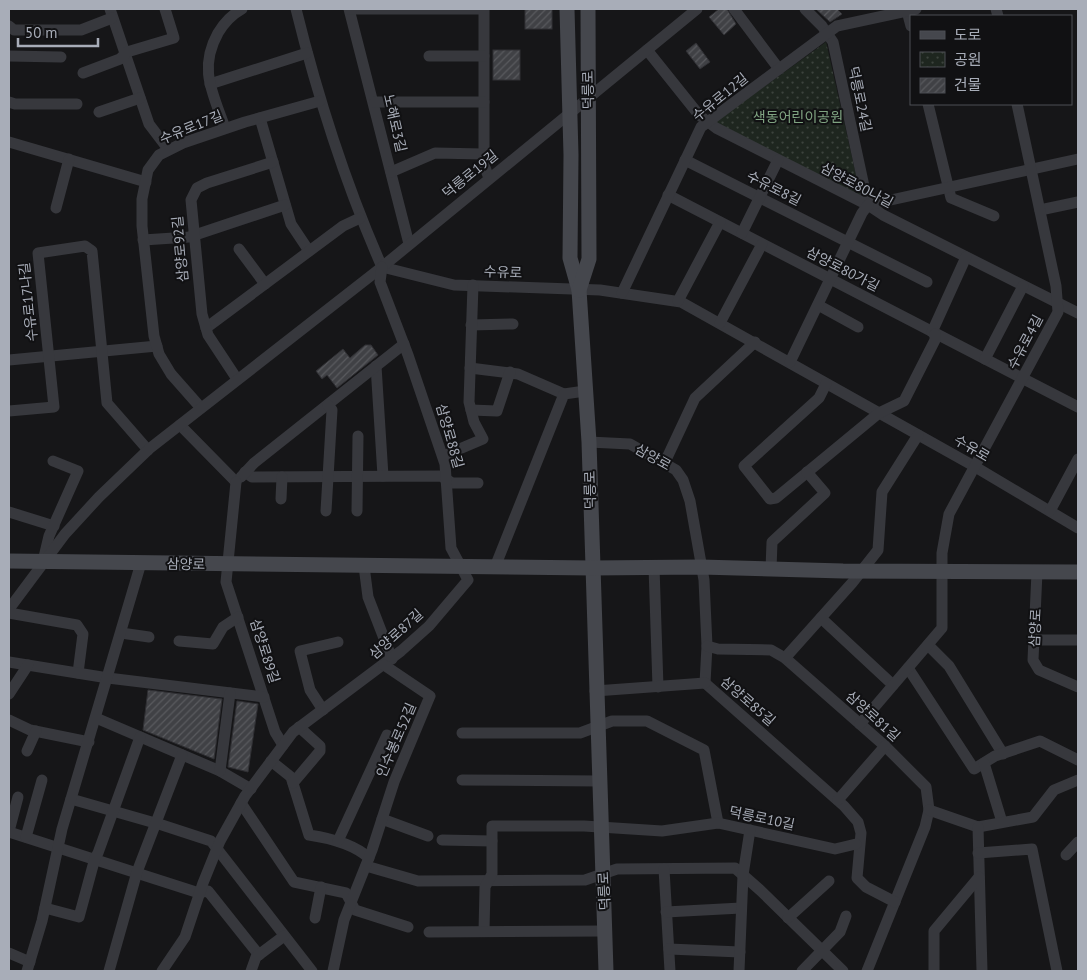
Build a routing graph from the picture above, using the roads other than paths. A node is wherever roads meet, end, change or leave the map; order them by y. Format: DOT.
graph roads {
  1 [pos="165,9"];
  2 [pos="242,9"];
  3 [pos="296,9"];
  4 [pos="350,9"];
  5 [pos="567,9"];
  6 [pos="588,9"];
  7 [pos="697,9"];
  8 [pos="734,9"];
  9 [pos="805,9"];
  10 [pos="912,10"];
  11 [pos="111,13"];
  12 [pos="9,26"];
  13 [pos="827,34"];
  14 [pos="648,50"];
  15 [pos="124,54"];
  16 [pos="307,54"];
  17 [pos="9,56"];
  18 [pos="429,56"];
  19 [pos="484,56"];
  20 [pos="61,57"];
  21 [pos="779,69"];
  22 [pos="83,73"];
  23 [pos="210,84"];
  24 [pos="140,98"];
  25 [pos="320,101"];
  26 [pos="9,102"];
  27 [pos="375,102"];
  28 [pos="484,102"];
  29 [pos="77,104"];
  30 [pos="928,105"];
  31 [pos="1017,105"];
  32 [pos="579,106"];
  33 [pos="99,112"];
  34 [pos="260,118"];
  35 [pos="707,122"];
  36 [pos="225,128"];
  37 [pos="9,142"];
  38 [pos="168,150"];
  39 [pos="484,154"];
  40 [pos="1078,158"];
  41 [pos="69,159"];
  42 [pos="686,160"];
  43 [pos="778,160"];
  44 [pos="273,162"];
  45 [pos="1032,169"];
  46 [pos="391,172"];
  47 [pos="489,178"];
  48 [pos="146,182"];
  49 [pos="948,187"];
  50 [pos="668,195"];
  51 [pos="760,198"];
  52 [pos="1078,202"];
  53 [pos="285,205"];
  54 [pos="868,205"];
  55 [pos="56,208"];
  56 [pos="1040,210"];
  57 [pos="994,216"];
  58 [pos="360,218"];
  59 [pos="720,222"];
  60 [pos="742,233"];
  61 [pos="194,235"];
  62 [pos="143,240"];
  63 [pos="848,243"];
  64 [pos="409,244"];
  65 [pos="762,244"];
  66 [pos="238,249"];
  67 [pos="310,251"];
  68 [pos="966,257"];
  69 [pos="382,267"];
  70 [pos="830,279"];
  71 [pos="927,282"];
  72 [pos="265,284"];
  73 [pos="473,285"];
  74 [pos="1023,286"];
  75 [pos="579,290"];
  76 [pos="622,293"];
  77 [pos="678,301"];
  78 [pos="1057,303"];
  79 [pos="818,305"];
  80 [pos="1078,313"];
  81 [pos="720,323"];
  82 [pos="513,324"];
  83 [pos="471,325"];
  84 [pos="858,327"];
  85 [pos="206,328"];
  86 [pos="933,333"];
  87 [pos="755,342"];
  88 [pos="404,344"];
  89 [pos="157,346"];
  90 [pos="102,352"];
  91 [pos="48,356"];
  92 [pos="985,359"];
  93 [pos="9,360"];
  94 [pos="790,362"];
  95 [pos="376,366"];
  96 [pos="470,368"];
  97 [pos="510,372"];
  98 [pos="237,379"];
  99 [pos="1023,379"];
  100 [pos="826,384"];
  101 [pos="585,391"];
  102 [pos="564,394"];
  103 [pos="328,404"];
  104 [pos="1078,407"];
  105 [pos="201,408"];
  106 [pos="471,410"];
  107 [pos="9,411"];
  108 [pos="878,413"];
  109 [pos="180,425"];
  110 [pos="918,435"];
  111 [pos="358,436"];
  112 [pos="589,442"];
  113 [pos="148,450"];
  114 [pos="443,456"];
  115 [pos="1078,459"];
  116 [pos="53,461"];
  117 [pos="665,462"];
  118 [pos="975,467"];
  119 [pos="244,472"];
  120 [pos="807,472"];
  121 [pos="328,476"];
  122 [pos="357,476"];
  123 [pos="382,476"];
  124 [pos="282,477"];
  125 [pos="447,480"];
  126 [pos="236,482"];
  127 [pos="478,483"];
  128 [pos="280,499"];
  129 [pos="326,511"];
  130 [pos="357,511"];
  131 [pos="1050,511"];
  132 [pos="9,512"];
  133 [pos="54,526"];
  134 [pos="1078,528"];
  135 [pos="9,561"];
  136 [pos="43,562"];
  137 [pos="141,563"];
  138 [pos="228,564"];
  139 [pos="364,566"];
  140 [pos="460,567"];
  141 [pos="495,567"];
  142 [pos="654,567"];
  143 [pos="700,567"];
  144 [pos="592,568"];
  145 [pos="771,569"];
  146 [pos="861,571"];
  147 [pos="943,571"];
  148 [pos="1037,572"];
  149 [pos="1078,572"];
  150 [pos="9,608"];
  151 [pos="9,613"];
  152 [pos="238,618"];
  153 [pos="821,618"];
  154 [pos="121,633"];
  155 [pos="149,637"];
  156 [pos="1034,640"];
  157 [pos="1078,640"];
  158 [pos="179,641"];
  159 [pos="338,642"];
  160 [pos="928,644"];
  161 [pos="707,646"];
  162 [pos="785,658"];
  163 [pos="9,662"];
  164 [pos="388,662"];
  165 [pos="28,666"];
  166 [pos="908,668"];
  167 [pos="78,673"];
  168 [pos="108,678"];
  169 [pos="705,683"];
  170 [pos="893,685"];
  171 [pos="658,687"];
  172 [pos="1078,687"];
  173 [pos="595,691"];
  174 [pos="230,693"];
  175 [pos="9,694"];
  176 [pos="264,697"];
  177 [pos="323,710"];
  178 [pos="96,718"];
  179 [pos="9,720"];
  180 [pos="860,724"];
  181 [pos="299,727"];
  182 [pos="597,727"];
  183 [pos="36,732"];
  184 [pos="462,733"];
  185 [pos="387,735"];
  186 [pos="140,737"];
  187 [pos="89,742"];
  188 [pos="284,744"];
  189 [pos="885,746"];
  190 [pos="27,751"];
  191 [pos="1003,754"];
  192 [pos="182,755"];
  193 [pos="1078,760"];
  194 [pos="271,761"];
  195 [pos="979,766"];
  196 [pos="220,771"];
  197 [pos="42,780"];
  198 [pos="462,780"];
  199 [pos="599,781"];
  200 [pos="1077,783"];
  201 [pos="292,784"];
  202 [pos="251,789"];
  203 [pos="18,797"];
  204 [pos="72,799"];
  205 [pos="838,800"];
  206 [pos="241,803"];
  207 [pos="929,810"];
  208 [pos="113,812"];
  209 [pos="382,819"];
  210 [pos="1002,822"];
  211 [pos="155,823"];
  212 [pos="718,823"];
  213 [pos="601,827"];
  214 [pos="978,827"];
  215 [pos="750,830"];
  216 [pos="9,831"];
  217 [pos="428,836"];
  218 [pos="26,837"];
  219 [pos="442,840"];
  220 [pos="338,841"];
  221 [pos="492,841"];
  222 [pos="1078,842"];
  223 [pos="856,844"];
  224 [pos="58,847"];
  225 [pos="216,848"];
  226 [pos="978,852"];
  227 [pos="1066,855"];
  228 [pos="95,858"];
  229 [pos="368,862"];
  230 [pos="664,869"];
  231 [pos="137,872"];
  232 [pos="603,874"];
  233 [pos="742,875"];
  234 [pos="979,877"];
  235 [pos="489,880"];
  236 [pos="829,881"];
  237 [pos="321,887"];
  238 [pos="199,892"];
  239 [pos="351,902"];
  240 [pos="895,902"];
  241 [pos="44,908"];
  242 [pos="741,908"];
  243 [pos="666,912"];
  244 [pos="846,916"];
  245 [pos="315,918"];
  246 [pos="788,918"];
  247 [pos="408,927"];
  248 [pos="484,931"];
  249 [pos="605,931"];
  250 [pos="429,932"];
  251 [pos="284,936"];
  252 [pos="669,949"];
  253 [pos="821,951"];
  254 [pos="740,952"];
  255 [pos="9,953"];
  256 [pos="259,955"];
  257 [pos="29,966"];
  258 [pos="109,971"];
  259 [pos="162,971"];
  260 [pos="251,971"];
  261 [pos="312,971"];
  262 [pos="334,971"];
  263 [pos="606,971"];
  264 [pos="670,971"];
  265 [pos="739,971"];
  266 [pos="802,971"];
  267 [pos="842,971"];
  268 [pos="867,971"];
  269 [pos="934,971"];
  270 [pos="982,971"];
  271 [pos="1057,971"];
  1 -- 15 [label="street"];
  2 -- 23 [label="street"];
  3 -- 16 [label="street"];
  4 -- 19 [label="street"];
  4 -- 27 [label="street, 노해로3길"];
  5 -- 32 [label="main road, 덕릉로"];
  6 -- 32 [label="main road, 덕릉로"];
  7 -- 14 [label="street, 덕릉로19길"];
  8 -- 21 [label="street"];
  9 -- 13 [label="street, 덕릉로24길"];
  10 -- 13 [label="street, 수유로12길"];
  11 -- 12 [label="street"];
  11 -- 15 [label="street"];
  13 -- 21 [label="street, 수유로12길"];
  13 -- 54 [label="street, 덕릉로24길"];
  14 -- 32 [label="street, 덕릉로19길"];
  14 -- 35 [label="street, 삼양로80나길"];
  15 -- 22 [label="street"];
  15 -- 24 [label="street"];
  16 -- 23 [label="street"];
  16 -- 25 [label="street"];
  17 -- 20 [label="street"];
  18 -- 19 [label="street"];
  19 -- 28 [label="street"];
  21 -- 35 [label="street, 수유로12길"];
  23 -- 36 [label="street"];
  24 -- 33 [label="street"];
  24 -- 38 [label="street"];
  25 -- 34 [label="street, 수유로17길"];
  25 -- 58 [label="street"];
  26 -- 29 [label="street"];
  27 -- 28 [label="street"];
  27 -- 46 [label="street, 노해로3길"];
  28 -- 39 [label="street"];
  30 -- 49 [label="street"];
  31 -- 45 [label="street, 수유로4길"];
  32 -- 47 [label="street, 덕릉로19길"];
  32 -- 75 [label="main road, 덕릉로"];
  32 -- 75 [label="main road, 덕릉로"];
  34 -- 36 [label="street, 수유로17길"];
  34 -- 44 [label="street"];
  35 -- 42 [label="street, 수유로12길"];
  35 -- 43 [label="street, 삼양로80나길"];
  36 -- 38 [label="street, 수유로17길"];
  37 -- 41 [label="street"];
  38 -- 48 [label="street, 수유로17길"];
  39 -- 46 [label="street"];
  39 -- 47 [label="street"];
  40 -- 45 [label="street"];
  41 -- 48 [label="street"];
  41 -- 55 [label="street"];
  42 -- 50 [label="street, 수유로12길"];
  42 -- 51 [label="street, 수유로8길"];
  43 -- 51 [label="street"];
  43 -- 54 [label="street, 삼양로80나길"];
  44 -- 53 [label="street"];
  44 -- 61 [label="street, 삼양로92길"];
  45 -- 49 [label="street"];
  45 -- 56 [label="street, 수유로4길"];
  46 -- 64 [label="street, 노해로3길"];
  47 -- 64 [label="street, 덕릉로19길"];
  48 -- 62 [label="street, 수유로17길"];
  49 -- 54 [label="street"];
  49 -- 57 [label="street"];
  50 -- 59 [label="street, 삼양로80가길"];
  50 -- 76 [label="street, 수유로12길"];
  51 -- 60 [label="street"];
  51 -- 63 [label="street, 수유로8길"];
  52 -- 56 [label="street"];
  53 -- 61 [label="street"];
  53 -- 67 [label="street"];
  54 -- 63 [label="street"];
  54 -- 68 [label="street, 삼양로80나길"];
  56 -- 78 [label="street, 수유로4길"];
  58 -- 67 [label="street"];
  58 -- 69 [label="street"];
  59 -- 60 [label="street, 삼양로80가길"];
  59 -- 77 [label="street"];
  60 -- 65 [label="street, 삼양로80가길"];
  61 -- 62 [label="street"];
  61 -- 85 [label="street, 삼양로92길"];
  62 -- 89 [label="street, 수유로17길"];
  63 -- 70 [label="street"];
  63 -- 71 [label="street, 수유로8길"];
  64 -- 69 [label="street, 덕릉로19길"];
  65 -- 70 [label="street, 삼양로80가길"];
  65 -- 81 [label="street"];
  66 -- 72 [label="street"];
  67 -- 72 [label="street"];
  68 -- 74 [label="street, 삼양로80나길"];
  68 -- 86 [label="street"];
  69 -- 73 [label="street, 수유로"];
  69 -- 88 [label="street, 삼양로88길"];
  69 -- 98 [label="street"];
  70 -- 79 [label="street"];
  70 -- 86 [label="street, 삼양로80가길"];
  72 -- 85 [label="street"];
  73 -- 75 [label="street, 수유로"];
  73 -- 83 [label="street"];
  74 -- 78 [label="street, 삼양로80나길"];
  74 -- 92 [label="street"];
  75 -- 76 [label="street, 수유로"];
  75 -- 101 [label="main road, 덕릉로"];
  76 -- 77 [label="street, 수유로"];
  77 -- 81 [label="street, 수유로"];
  78 -- 80 [label="street, 삼양로80나길"];
  78 -- 99 [label="street, 수유로4길"];
  79 -- 84 [label="street"];
  79 -- 94 [label="street"];
  81 -- 87 [label="street, 수유로"];
  82 -- 83 [label="street"];
  83 -- 96 [label="street"];
  85 -- 98 [label="street, 삼양로92길"];
  86 -- 92 [label="street, 삼양로80가길"];
  86 -- 108 [label="street"];
  87 -- 94 [label="street, 수유로"];
  87 -- 117 [label="street"];
  88 -- 95 [label="street"];
  88 -- 114 [label="street, 삼양로88길"];
  89 -- 90 [label="street, 수유로17나길"];
  89 -- 105 [label="street, 수유로17길"];
  90 -- 91 [label="street, 수유로17나길"];
  90 -- 91 [label="street, 수유로17나길"];
  90 -- 113 [label="street"];
  91 -- 93 [label="street, 수유로17나길"];
  91 -- 107 [label="street, 수유로17나길"];
  92 -- 99 [label="street, 삼양로80가길"];
  94 -- 100 [label="street, 수유로"];
  95 -- 103 [label="street"];
  95 -- 123 [label="street"];
  96 -- 97 [label="street"];
  96 -- 106 [label="street"];
  97 -- 102 [label="street"];
  97 -- 106 [label="street"];
  98 -- 105 [label="street"];
  99 -- 104 [label="street, 삼양로80가길"];
  99 -- 118 [label="street, 수유로4길"];
  100 -- 108 [label="street, 수유로"];
  100 -- 120 [label="street"];
  101 -- 102 [label="street"];
  101 -- 112 [label="main road, 덕릉로"];
  102 -- 141 [label="street"];
  103 -- 119 [label="street"];
  103 -- 121 [label="street"];
  105 -- 109 [label="street"];
  106 -- 114 [label="street"];
  108 -- 110 [label="street, 수유로"];
  108 -- 120 [label="street"];
  109 -- 113 [label="street"];
  109 -- 126 [label="street"];
  110 -- 118 [label="street, 수유로"];
  110 -- 146 [label="street"];
  111 -- 122 [label="street"];
  112 -- 117 [label="street, 삼양로"];
  112 -- 144 [label="main road, 덕릉로"];
  113 -- 136 [label="street"];
  114 -- 125 [label="street, 삼양로88길"];
  115 -- 131 [label="street"];
  116 -- 133 [label="street"];
  117 -- 143 [label="street, 삼양로"];
  118 -- 131 [label="street, 수유로"];
  118 -- 147 [label="street"];
  119 -- 124 [label="street"];
  119 -- 126 [label="street"];
  120 -- 145 [label="street"];
  121 -- 122 [label="street"];
  121 -- 124 [label="street"];
  121 -- 129 [label="street"];
  122 -- 123 [label="street"];
  122 -- 130 [label="street"];
  123 -- 125 [label="street"];
  124 -- 128 [label="street"];
  125 -- 127 [label="street"];
  125 -- 140 [label="street, 삼양로88길"];
  126 -- 138 [label="street, 삼양로89길"];
  131 -- 134 [label="street, 수유로"];
  132 -- 133 [label="street"];
  133 -- 136 [label="street"];
  135 -- 136 [label="main road, 삼양로"];
  136 -- 137 [label="main road, 삼양로"];
  136 -- 150 [label="street"];
  137 -- 138 [label="main road, 삼양로"];
  137 -- 154 [label="street"];
  138 -- 139 [label="main road, 삼양로"];
  138 -- 152 [label="street, 삼양로89길"];
  139 -- 140 [label="main road, 삼양로"];
  139 -- 164 [label="street"];
  140 -- 141 [label="main road, 삼양로"];
  140 -- 164 [label="street, 삼양로87길"];
  141 -- 144 [label="main road, 삼양로"];
  142 -- 143 [label="main road, 삼양로"];
  142 -- 144 [label="main road, 삼양로"];
  142 -- 171 [label="street"];
  143 -- 145 [label="main road, 삼양로"];
  143 -- 161 [label="street, 삼양로85길"];
  144 -- 173 [label="main road, 덕릉로"];
  145 -- 146 [label="main road, 삼양로"];
  146 -- 147 [label="main road, 삼양로"];
  146 -- 153 [label="street"];
  147 -- 148 [label="main road, 삼양로"];
  147 -- 160 [label="street"];
  148 -- 149 [label="main road, 삼양로"];
  148 -- 156 [label="street, 삼양로"];
  151 -- 167 [label="street"];
  152 -- 158 [label="street"];
  152 -- 176 [label="street, 삼양로89길"];
  153 -- 162 [label="street"];
  153 -- 170 [label="street"];
  154 -- 155 [label="street"];
  154 -- 168 [label="street"];
  156 -- 157 [label="street"];
  156 -- 172 [label="street, 삼양로"];
  159 -- 177 [label="street"];
  160 -- 166 [label="street"];
  160 -- 191 [label="street"];
  161 -- 162 [label="street, 삼양로81길"];
  161 -- 169 [label="street, 삼양로85길"];
  162 -- 180 [label="street, 삼양로81길"];
  163 -- 165 [label="street"];
  164 -- 177 [label="street, 삼양로87길"];
  164 -- 209 [label="street, 인수봉로52길"];
  165 -- 167 [label="street"];
  165 -- 175 [label="street"];
  166 -- 170 [label="street"];
  166 -- 195 [label="street"];
  167 -- 168 [label="street"];
  168 -- 174 [label="street"];
  168 -- 178 [label="street"];
  169 -- 171 [label="street"];
  169 -- 205 [label="street, 삼양로85길"];
  170 -- 180 [label="street"];
  171 -- 173 [label="street"];
  173 -- 182 [label="main road, 덕릉로"];
  174 -- 176 [label="street"];
  174 -- 196 [label="street"];
  176 -- 188 [label="street, 삼양로89길"];
  177 -- 181 [label="street, 삼양로87길"];
  178 -- 186 [label="street"];
  178 -- 187 [label="street"];
  179 -- 183 [label="street"];
  180 -- 189 [label="street, 삼양로81길"];
  181 -- 188 [label="street, 삼양로87길"];
  181 -- 201 [label="street"];
  182 -- 184 [label="street"];
  182 -- 199 [label="main road, 덕릉로"];
  182 -- 212 [label="street"];
  183 -- 187 [label="street"];
  183 -- 190 [label="street"];
  185 -- 220 [label="street"];
  186 -- 192 [label="street"];
  186 -- 208 [label="street"];
  187 -- 204 [label="street"];
  188 -- 194 [label="street, 삼양로87길"];
  189 -- 205 [label="street"];
  189 -- 207 [label="street, 삼양로81길"];
  191 -- 193 [label="street"];
  191 -- 195 [label="street"];
  192 -- 196 [label="street"];
  192 -- 211 [label="street"];
  194 -- 201 [label="street"];
  194 -- 202 [label="street, 삼양로87길"];
  195 -- 210 [label="street"];
  196 -- 202 [label="street"];
  197 -- 218 [label="street"];
  198 -- 199 [label="street"];
  199 -- 213 [label="main road, 덕릉로"];
  200 -- 210 [label="street"];
  201 -- 220 [label="street"];
  202 -- 206 [label="street, 삼양로87길"];
  203 -- 216 [label="street"];
  204 -- 208 [label="street"];
  204 -- 224 [label="street"];
  205 -- 240 [label="street, 삼양로85길"];
  206 -- 225 [label="street, 삼양로87길"];
  206 -- 237 [label="street"];
  207 -- 214 [label="street"];
  207 -- 240 [label="street"];
  208 -- 211 [label="street"];
  208 -- 228 [label="street"];
  209 -- 217 [label="street"];
  209 -- 229 [label="street, 인수봉로52길"];
  210 -- 214 [label="street"];
  211 -- 225 [label="street"];
  211 -- 231 [label="street"];
  212 -- 213 [label="street, 덕릉로10길"];
  212 -- 215 [label="street, 덕릉로10길"];
  213 -- 221 [label="street, 덕릉로10길"];
  213 -- 232 [label="main road, 덕릉로"];
  214 -- 226 [label="street"];
  215 -- 223 [label="street, 덕릉로10길"];
  215 -- 233 [label="street"];
  216 -- 218 [label="street"];
  218 -- 224 [label="street"];
  219 -- 221 [label="street"];
  220 -- 229 [label="street"];
  221 -- 235 [label="street"];
  222 -- 227 [label="street"];
  224 -- 228 [label="street"];
  224 -- 241 [label="street"];
  225 -- 238 [label="street, 삼양로87길"];
  225 -- 251 [label="street"];
  226 -- 234 [label="street"];
  226 -- 271 [label="street"];
  228 -- 231 [label="street"];
  228 -- 241 [label="street"];
  229 -- 235 [label="street"];
  229 -- 239 [label="street, 인수봉로52길"];
  230 -- 232 [label="street"];
  230 -- 233 [label="street"];
  230 -- 243 [label="street"];
  231 -- 238 [label="street"];
  231 -- 258 [label="street"];
  232 -- 235 [label="street"];
  232 -- 249 [label="main road, 덕릉로"];
  233 -- 242 [label="street"];
  233 -- 246 [label="street"];
  234 -- 269 [label="street"];
  234 -- 270 [label="street"];
  235 -- 248 [label="street"];
  236 -- 246 [label="street"];
  237 -- 239 [label="street"];
  237 -- 245 [label="street"];
  238 -- 256 [label="street"];
  238 -- 259 [label="street, 삼양로87길"];
  239 -- 247 [label="street"];
  239 -- 262 [label="street, 인수봉로52길"];
  240 -- 268 [label="street"];
  241 -- 257 [label="street"];
  242 -- 243 [label="street"];
  242 -- 254 [label="street"];
  243 -- 252 [label="street"];
  244 -- 253 [label="street"];
  246 -- 253 [label="street"];
  248 -- 249 [label="street"];
  248 -- 250 [label="street"];
  249 -- 263 [label="main road, 덕릉로"];
  251 -- 256 [label="street"];
  251 -- 261 [label="street"];
  252 -- 254 [label="street"];
  252 -- 264 [label="street"];
  253 -- 266 [label="street"];
  253 -- 267 [label="street"];
  254 -- 265 [label="street"];
  255 -- 257 [label="street"];
  256 -- 260 [label="street"];
}
